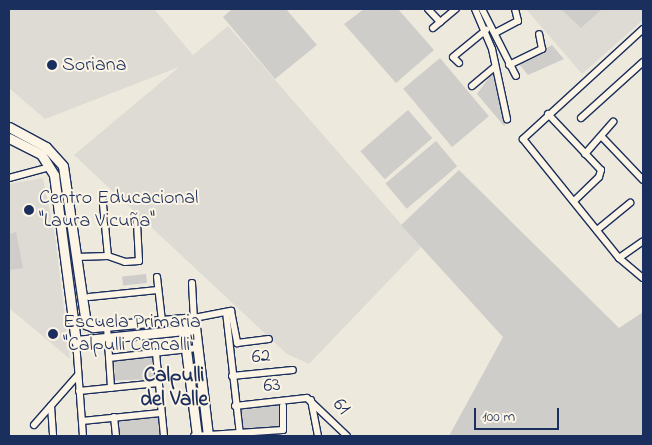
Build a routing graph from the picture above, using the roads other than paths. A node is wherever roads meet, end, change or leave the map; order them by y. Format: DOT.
graph roads {
  1 [pos="428,9"];
  2 [pos="456,9"];
  3 [pos="475,9"];
  4 [pos="482,9"];
  5 [pos="515,9"];
  6 [pos="440,22"];
  7 [pos="433,28"];
  8 [pos="643,29"];
  9 [pos="486,30"];
  10 [pos="495,33"];
  11 [pos="539,34"];
  12 [pos="500,46"];
  13 [pos="492,49"];
  14 [pos="643,62"];
  15 [pos="458,63"];
  16 [pos="509,65"];
  17 [pos="495,67"];
  18 [pos="516,76"];
  19 [pos="472,86"];
  20 [pos="548,114"];
  21 [pos="507,118"];
  22 [pos="581,118"];
  23 [pos="613,122"];
  24 [pos="9,127"];
  25 [pos="9,138"];
  26 [pos="603,138"];
  27 [pos="585,154"];
  28 [pos="50,167"];
  29 [pos="9,178"];
  30 [pos="643,180"];
  31 [pos="102,194"];
  32 [pos="575,200"];
  33 [pos="630,203"];
  34 [pos="137,222"];
  35 [pos="597,230"];
  36 [pos="643,241"];
  37 [pos="108,256"];
  38 [pos="76,257"];
  39 [pos="619,258"];
  40 [pos="157,277"];
  41 [pos="643,278"];
  42 [pos="192,284"];
  43 [pos="158,290"];
  44 [pos="89,297"];
  45 [pos="77,308"];
  46 [pos="226,312"];
  47 [pos="194,318"];
  48 [pos="183,319"];
  49 [pos="162,321"];
  50 [pos="107,326"];
  51 [pos="184,330"];
  52 [pos="195,333"];
  53 [pos="107,338"];
  54 [pos="270,339"];
  55 [pos="76,342"];
  56 [pos="197,348"];
  57 [pos="186,350"];
  58 [pos="156,353"];
  59 [pos="109,358"];
  60 [pos="292,370"];
  61 [pos="78,376"];
  62 [pos="232,376"];
  63 [pos="159,383"];
  64 [pos="111,388"];
  65 [pos="79,391"];
  66 [pos="311,400"];
  67 [pos="51,406"];
  68 [pos="235,406"];
  69 [pos="283,406"];
  70 [pos="161,413"];
  71 [pos="114,417"];
  72 [pos="82,421"];
  73 [pos="34,425"];
  74 [pos="240,434"];
  75 [pos="208,435"];
  76 [pos="53,436"];
  77 [pos="84,436"];
  78 [pos="116,436"];
  79 [pos="164,436"];
  80 [pos="196,436"];
  81 [pos="318,436"];
  82 [pos="346,436"];
  1 -- 6 [label="street"];
  2 -- 6 [label="street"];
  3 -- 9 [label="street"];
  4 -- 10 [label="street"];
  5 -- 10 [label="street"];
  6 -- 7 [label="street"];
  8 -- 20 [label="street"];
  9 -- 13 [label="street"];
  9 -- 15 [label="street"];
  10 -- 12 [label="street"];
  11 -- 16 [label="street"];
  12 -- 13 [label="street"];
  12 -- 16 [label="street"];
  13 -- 17 [label="street"];
  14 -- 22 [label="street"];
  16 -- 18 [label="street"];
  17 -- 19 [label="street"];
  17 -- 21 [label="street"];
  20 -- 27 [label="street"];
  20 -- 32 [label="street"];
  23 -- 26 [label="street"];
  24 -- 38 [label="street"];
  25 -- 28 [label="street"];
  26 -- 27 [label="street"];
  26 -- 30 [label="street"];
  27 -- 32 [label="street"];
  28 -- 29 [label="street"];
  28 -- 45 [label="street"];
  31 -- 37 [label="street"];
  32 -- 35 [label="street"];
  33 -- 35 [label="street"];
  34 -- 37 [label="street"];
  35 -- 39 [label="street"];
  36 -- 39 [label="street"];
  37 -- 38 [label="street"];
  38 -- 45 [label="street"];
  39 -- 41 [label="street"];
  40 -- 43 [label="street"];
  42 -- 47 [label="street"];
  43 -- 44 [label="street"];
  43 -- 49 [label="street"];
  45 -- 50 [label="street"];
  45 -- 55 [label="street"];
  46 -- 47 [label="street"];
  46 -- 54 [label="street"];
  46 -- 62 [label="street"];
  47 -- 48 [label="street"];
  47 -- 52 [label="street"];
  48 -- 49 [label="street"];
  48 -- 51 [label="street"];
  49 -- 50 [label="street"];
  50 -- 53 [label="street"];
  51 -- 52 [label="street"];
  51 -- 53 [label="street"];
  51 -- 57 [label="street"];
  52 -- 56 [label="street"];
  53 -- 55 [label="street"];
  53 -- 59 [label="street"];
  55 -- 61 [label="street"];
  56 -- 57 [label="street"];
  56 -- 75 [label="street"];
  57 -- 58 [label="street"];
  57 -- 80 [label="street"];
  58 -- 59 [label="street"];
  58 -- 63 [label="street"];
  59 -- 64 [label="street"];
  60 -- 62 [label="street, 62"];
  61 -- 65 [label="street"];
  61 -- 67 [label="street"];
  62 -- 68 [label="street"];
  63 -- 64 [label="street"];
  63 -- 70 [label="street"];
  64 -- 65 [label="street"];
  65 -- 72 [label="street"];
  66 -- 68 [label="street, 63"];
  66 -- 81 [label="street"];
  66 -- 82 [label="street, 61"];
  67 -- 73 [label="street"];
  67 -- 76 [label="street"];
  68 -- 74 [label="street"];
  69 -- 74 [label="street"];
  70 -- 71 [label="street"];
  70 -- 79 [label="street"];
  71 -- 72 [label="street"];
  71 -- 78 [label="street"];
  72 -- 77 [label="street"];
  74 -- 75 [label="street"];
  75 -- 80 [label="street"];
}
